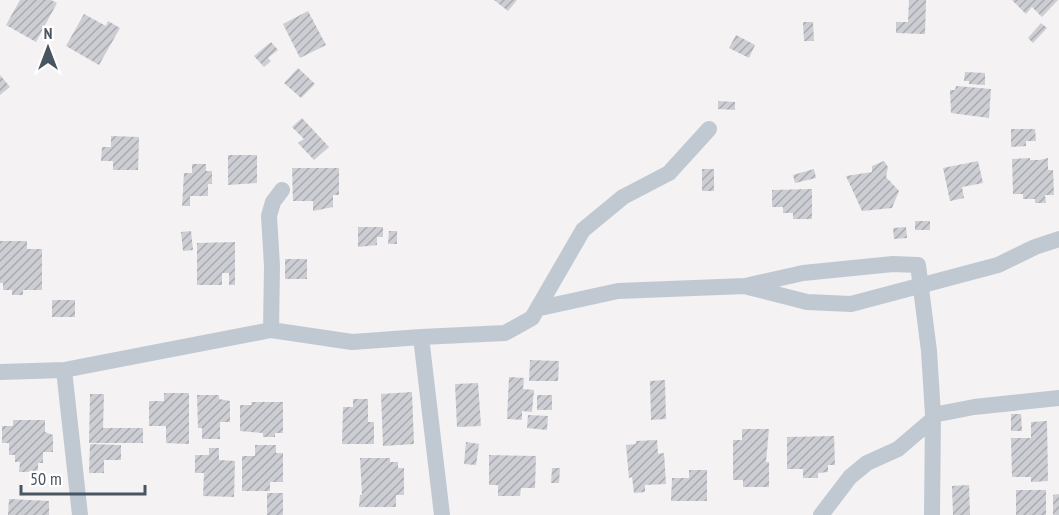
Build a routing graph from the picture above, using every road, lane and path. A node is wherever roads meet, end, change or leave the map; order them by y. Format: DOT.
graph roads {
  1 [pos="709,129"];
  2 [pos="282,190"];
  3 [pos="1059,239"];
  4 [pos="921,284"];
  5 [pos="745,286"];
  6 [pos="540,308"];
  7 [pos="271,330"];
  8 [pos="421,338"];
  9 [pos="64,370"];
  10 [pos="0,372"];
  11 [pos="1059,398"];
  12 [pos="933,417"];
  13 [pos="80,515"];
  14 [pos="442,515"];
  15 [pos="821,515"];
  16 [pos="932,515"];
  1 -- 6 [label="street"];
  2 -- 7 [label="street"];
  3 -- 4 [label="street"];
  4 -- 5 [label="street"];
  4 -- 5 [label="street"];
  4 -- 12 [label="street"];
  5 -- 6 [label="street"];
  6 -- 8 [label="street"];
  7 -- 8 [label="street"];
  7 -- 9 [label="street"];
  8 -- 14 [label="street"];
  9 -- 10 [label="street"];
  9 -- 13 [label="street"];
  11 -- 12 [label="street"];
  12 -- 15 [label="street"];
  12 -- 16 [label="street"];
}
